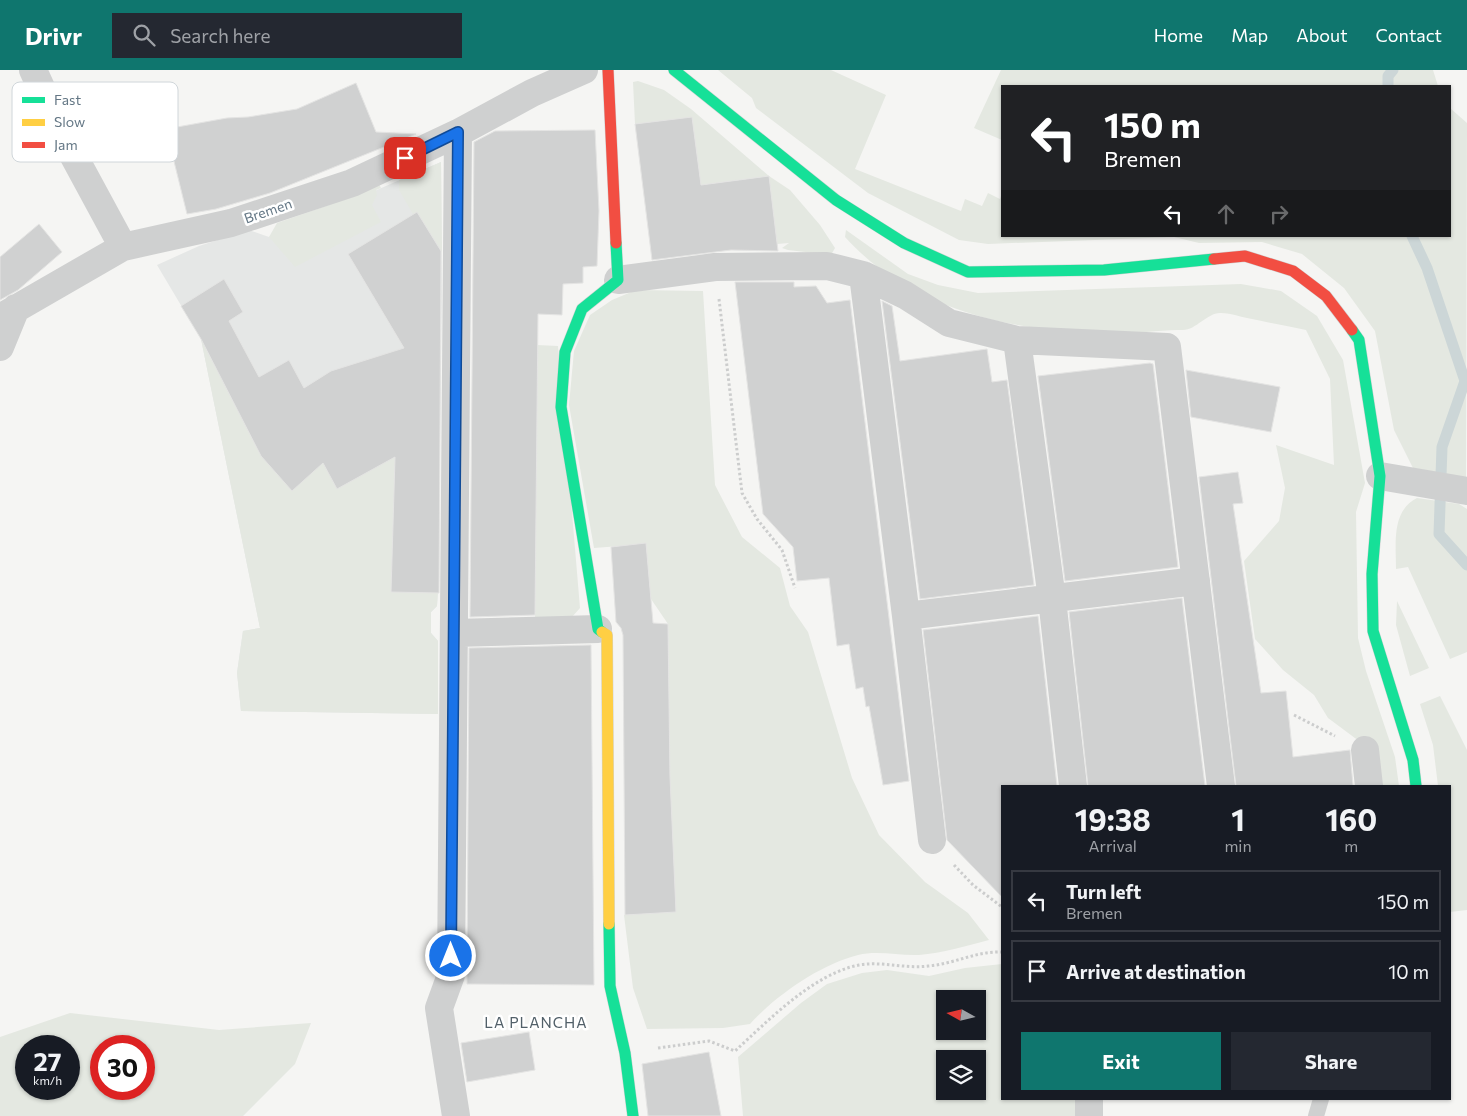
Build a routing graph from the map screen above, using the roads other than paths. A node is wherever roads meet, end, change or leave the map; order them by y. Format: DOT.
graph roads {
  1 [pos="33,70"];
  2 [pos="584,70"];
  3 [pos="608,70"];
  4 [pos="674,70"];
  5 [pos="38,82"];
  6 [pos="458,132"];
  7 [pos="77,162"];
  8 [pos="123,248"];
  9 [pos="863,276"];
  10 [pos="618,280"];
  11 [pos="8,313"];
  12 [pos="1017,340"];
  13 [pos="0,347"];
  14 [pos="1380,476"];
  15 [pos="1466,491"];
  16 [pos="1196,581"];
  17 [pos="1052,599"];
  18 [pos="906,616"];
  19 [pos="598,629"];
  20 [pos="454,633"];
  21 [pos="1365,750"];
  22 [pos="1073,785"];
  23 [pos="1221,785"];
  24 [pos="1369,785"];
  25 [pos="1416,785"];
  26 [pos="932,840"];
  27 [pos="1089,1100"];
  28 [pos="1321,1100"];
  29 [pos="456,1116"];
  30 [pos="633,1116"];
  31 [pos="1089,1116"];
  32 [pos="1316,1116"];
  1 -- 5 [label="street"];
  2 -- 6 [label="street, Bremen"];
  3 -- 10 [label="street"];
  4 -- 14 [label="street"];
  6 -- 8 [label="street, Bremen"];
  6 -- 20 [label="street"];
  7 -- 8 [label="street"];
  8 -- 11 [label="street, Bremen"];
  9 -- 10 [label="street"];
  9 -- 12 [label="street"];
  9 -- 18 [label="street"];
  10 -- 19 [label="street"];
  11 -- 13 [label="street"];
  12 -- 16 [label="street"];
  12 -- 17 [label="street"];
  14 -- 15 [label="street"];
  14 -- 25 [label="street"];
  16 -- 17 [label="street"];
  16 -- 23 [label="street"];
  17 -- 18 [label="street"];
  17 -- 22 [label="street"];
  18 -- 26 [label="street"];
  19 -- 20 [label="street"];
  19 -- 30 [label="street"];
  20 -- 29 [label="street"];
  21 -- 24 [label="street"];
  27 -- 31 [label="street"];
  28 -- 32 [label="lane"];
}
